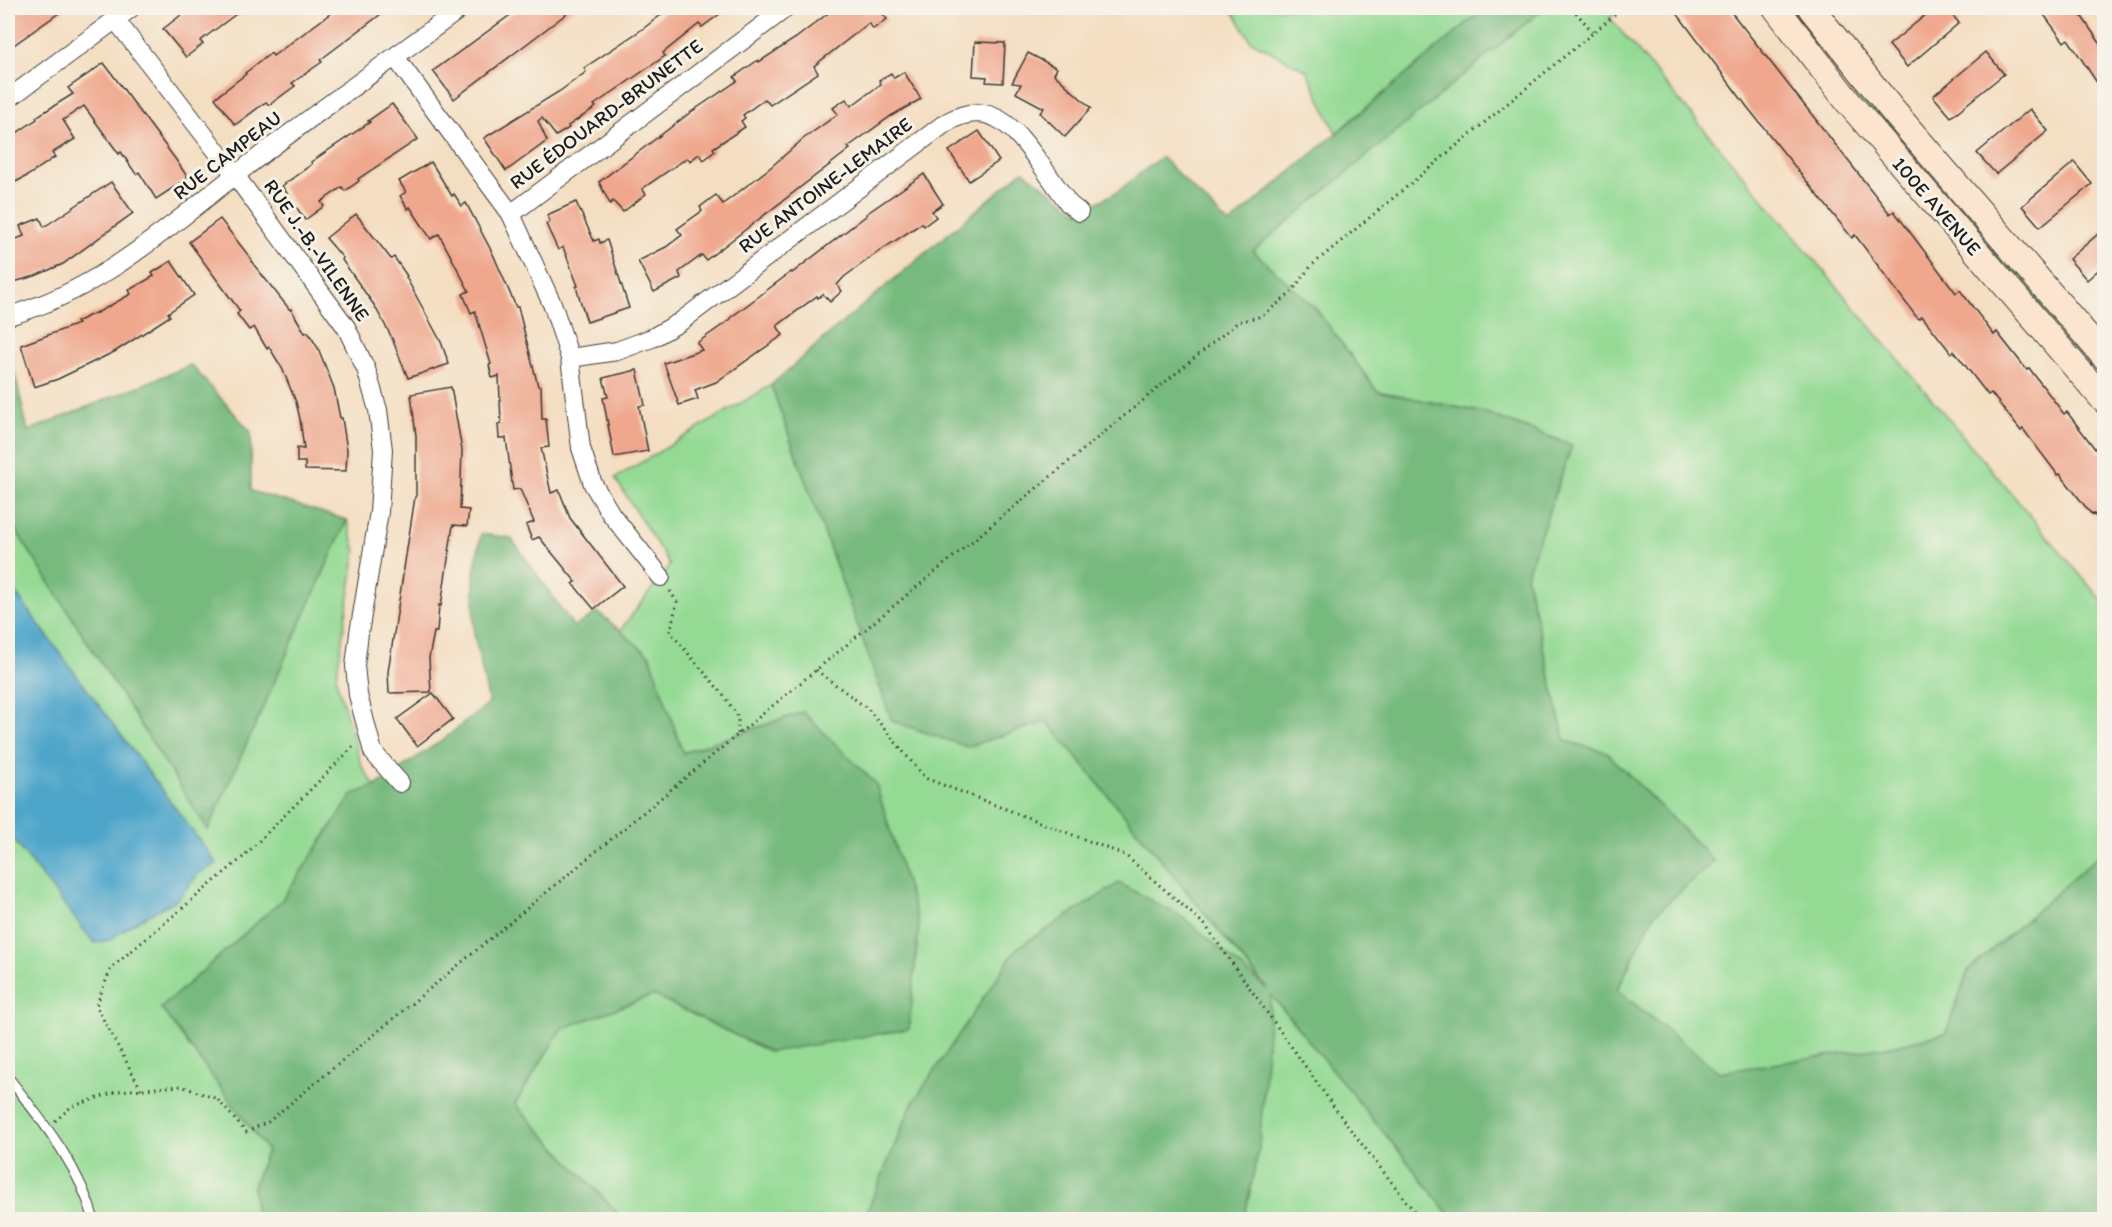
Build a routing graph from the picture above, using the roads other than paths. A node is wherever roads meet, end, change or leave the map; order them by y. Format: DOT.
graph roads {
  1 [pos="131,8"];
  2 [pos="461,8"];
  3 [pos="786,8"];
  4 [pos="1776,8"];
  5 [pos="1811,8"];
  6 [pos="116,19"];
  7 [pos="395,57"];
  8 [pos="8,99"];
  9 [pos="235,175"];
  10 [pos="1079,212"];
  11 [pos="511,214"];
  12 [pos="8,316"];
  13 [pos="2104,356"];
  14 [pos="570,358"];
  15 [pos="2104,400"];
  16 [pos="661,577"];
  17 [pos="400,783"];
  18 [pos="8,1077"];
  19 [pos="94,1220"];
  1 -- 6 [label="street"];
  2 -- 7 [label="street, RUE CAMPEAU"];
  3 -- 11 [label="street, RUE ÉDOUARD-BRUNETTE"];
  4 -- 15 [label="street, 100E AVENUE"];
  5 -- 13 [label="street, 100E AVENUE"];
  6 -- 8 [label="street"];
  6 -- 9 [label="street, RUE J.-B.-VILENNE"];
  7 -- 9 [label="street, RUE CAMPEAU"];
  7 -- 11 [label="street"];
  9 -- 12 [label="street, RUE CAMPEAU"];
  9 -- 17 [label="street, RUE J.-B.-VILENNE"];
  10 -- 14 [label="street, RUE ANTOINE-LEMAIRE"];
  11 -- 14 [label="street"];
  14 -- 16 [label="street"];
  18 -- 19 [label="lane"];
}
